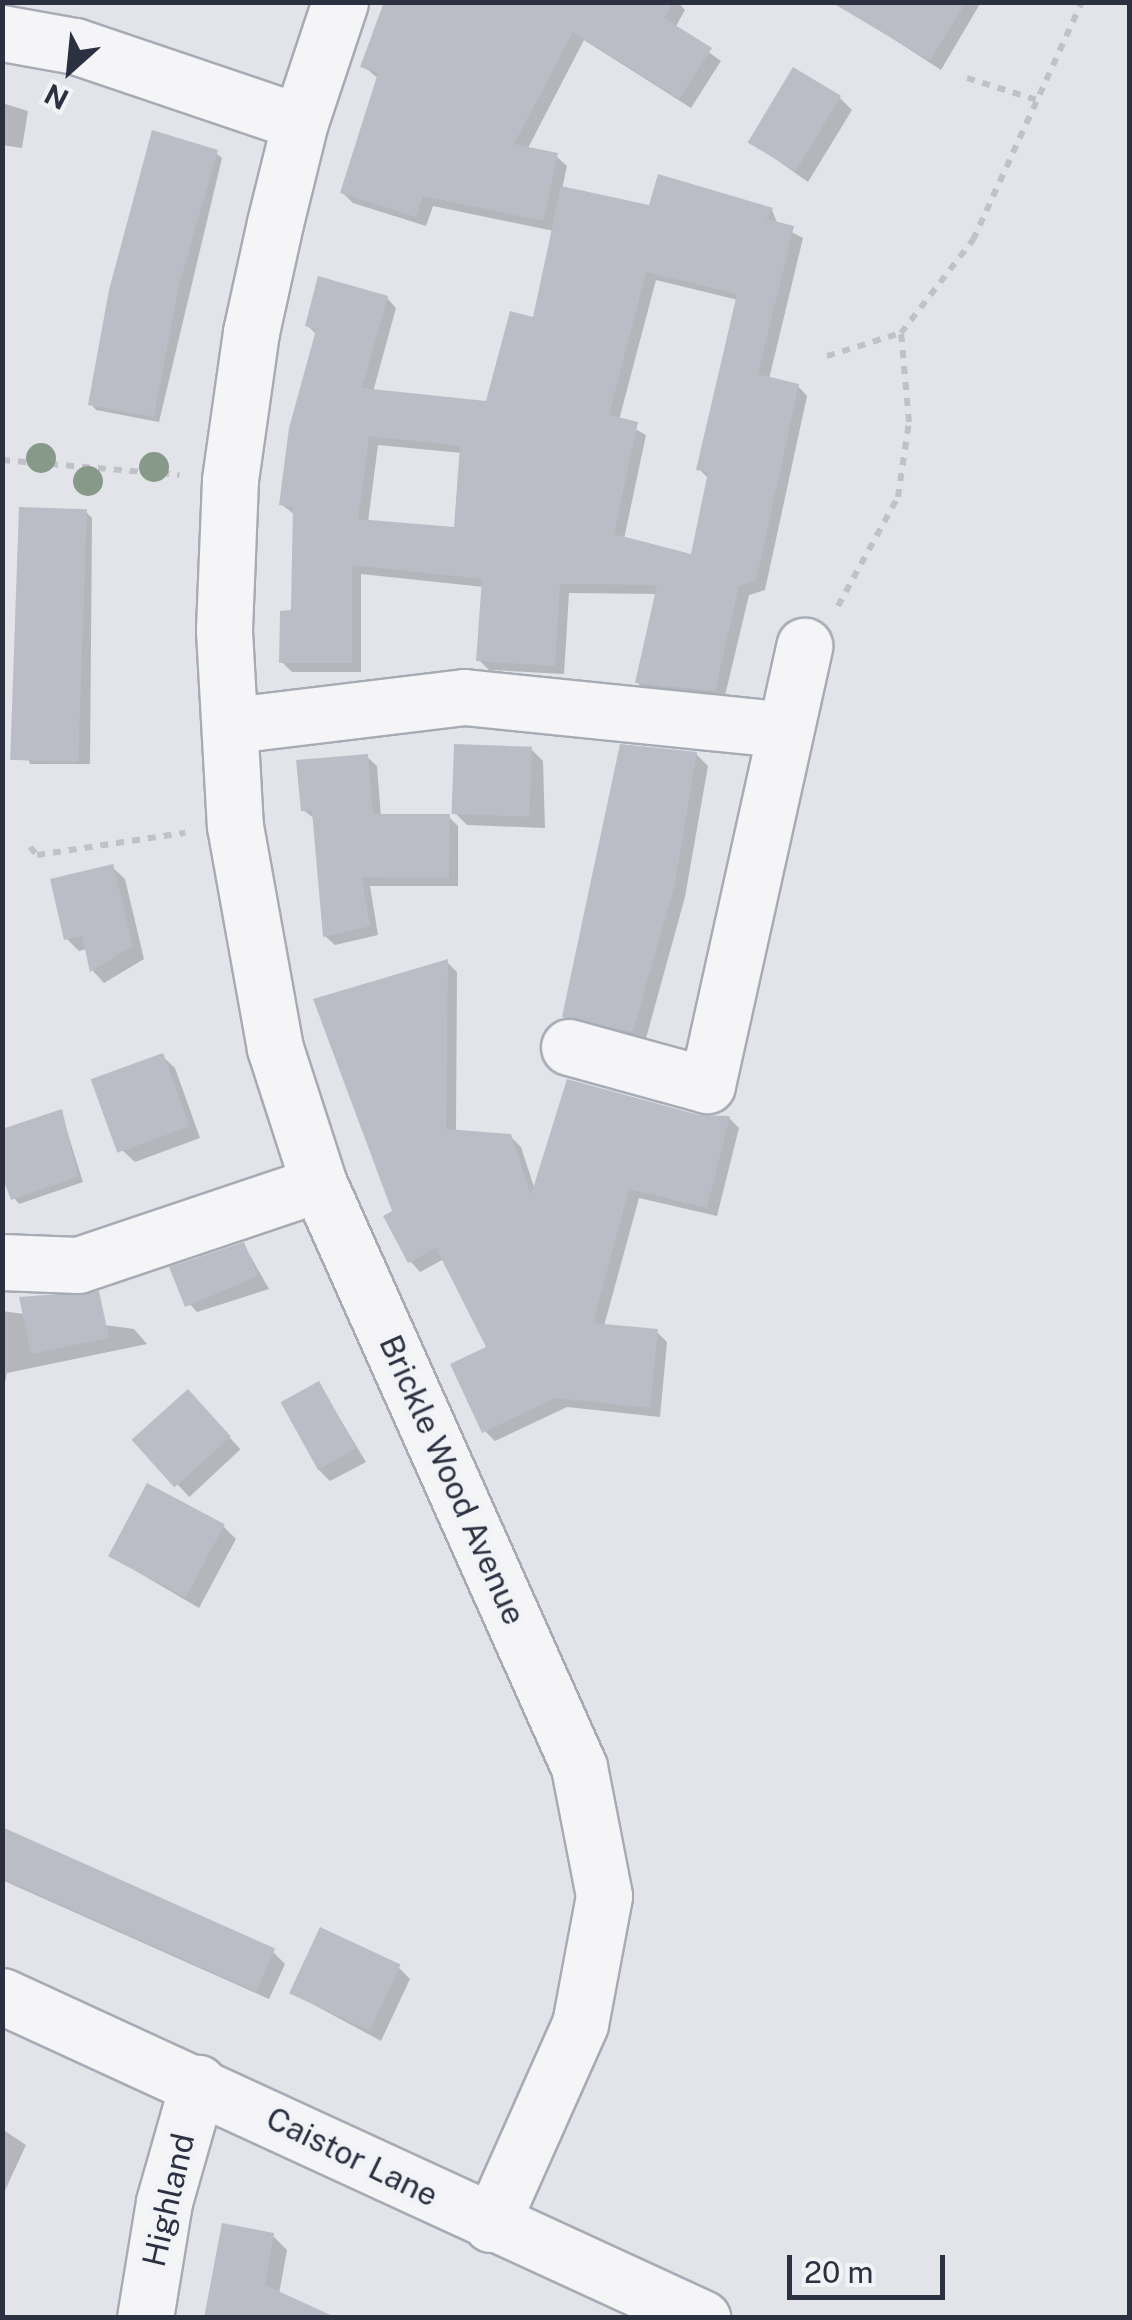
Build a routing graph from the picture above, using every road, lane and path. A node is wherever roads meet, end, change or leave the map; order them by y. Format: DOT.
graph roads {
  1 [pos="340,2"];
  2 [pos="1082,2"];
  3 [pos="2,33"];
  4 [pos="968,78"];
  5 [pos="1037,100"];
  6 [pos="300,122"];
  7 [pos="901,334"];
  8 [pos="827,356"];
  9 [pos="2,460"];
  10 [pos="230,480"];
  11 [pos="804,646"];
  12 [pos="233,724"];
  13 [pos="781,729"];
  14 [pos="235,826"];
  15 [pos="30,847"];
  16 [pos="569,1047"];
  17 [pos="320,1184"];
  18 [pos="2,1262"];
  19 [pos="2,1996"];
  20 [pos="198,2083"];
  21 [pos="491,2224"];
  22 [pos="145,2318"];
  23 [pos="702,2318"];
  1 -- 6 [label="street, Brickle Wood Avenue"];
  2 -- 5 [label="path"];
  3 -- 6 [label="street"];
  4 -- 5 [label="path"];
  5 -- 7 [label="path"];
  6 -- 10 [label="street, Brickle Wood Avenue"];
  7 -- 8 [label="path"];
  7 -- 11 [label="path"];
  9 -- 10 [label="path"];
  10 -- 12 [label="street, Brickle Wood Avenue"];
  11 -- 13 [label="street"];
  12 -- 13 [label="street"];
  12 -- 14 [label="street, Brickle Wood Avenue"];
  13 -- 16 [label="street"];
  14 -- 15 [label="path"];
  14 -- 17 [label="street, Brickle Wood Avenue"];
  17 -- 18 [label="street"];
  17 -- 21 [label="street, Brickle Wood Avenue"];
  19 -- 20 [label="street, Caistor Lane"];
  20 -- 21 [label="street, Caistor Lane"];
  20 -- 22 [label="street, Highland"];
  21 -- 23 [label="street, Caistor Lane"];
}
